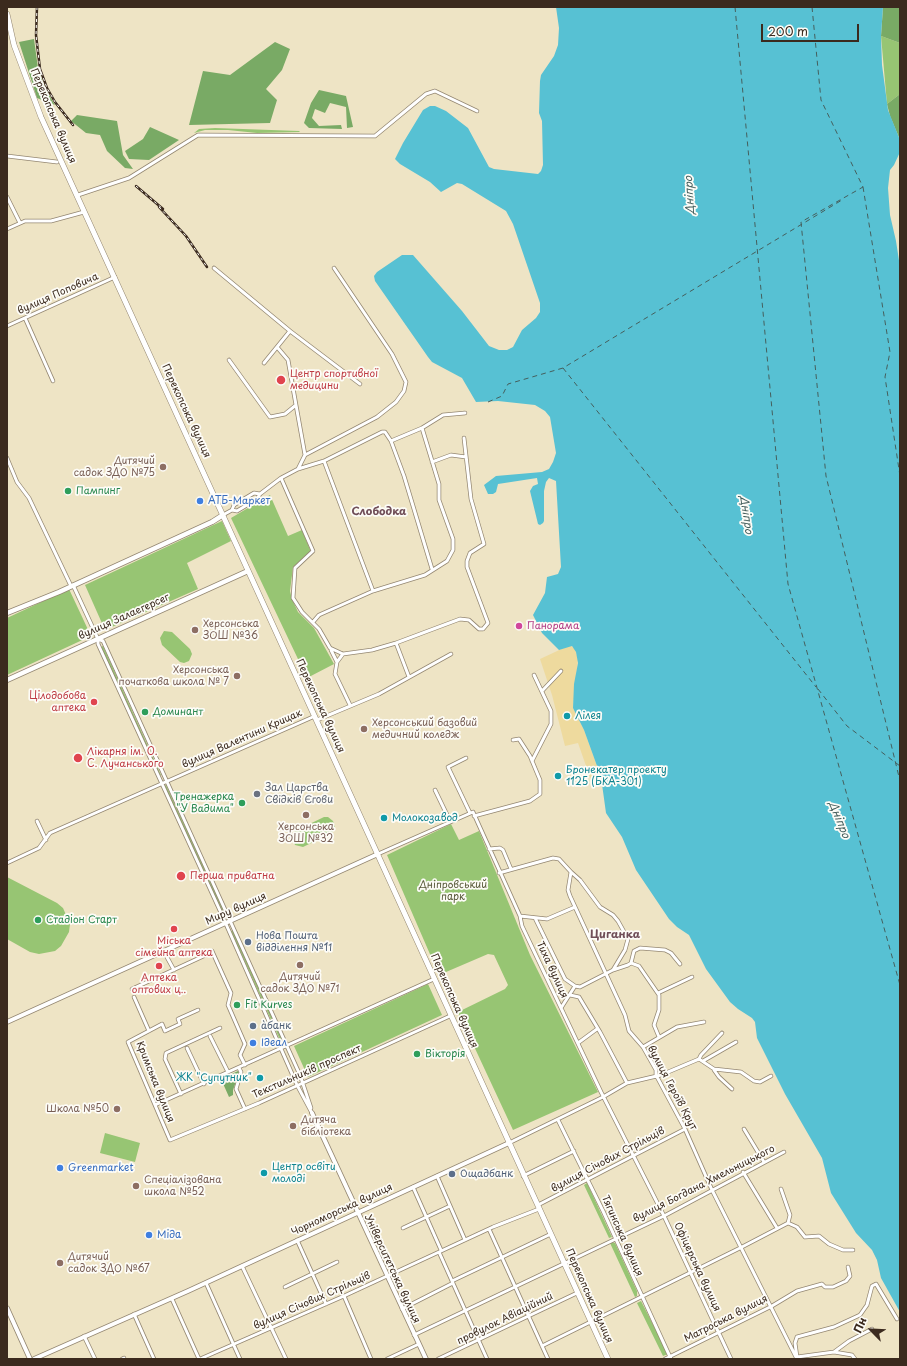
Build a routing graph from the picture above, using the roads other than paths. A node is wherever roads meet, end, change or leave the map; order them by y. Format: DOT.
graph roads {
  1 [pos="7,14"];
  2 [pos="477,111"];
  3 [pos="7,156"];
  4 [pos="56,162"];
  5 [pos="78,195"];
  6 [pos="7,197"];
  7 [pos="85,212"];
  8 [pos="20,223"];
  9 [pos="7,229"];
  10 [pos="214,268"];
  11 [pos="334,268"];
  12 [pos="115,277"];
  13 [pos="25,318"];
  14 [pos="7,326"];
  15 [pos="290,331"];
  16 [pos="277,347"];
  17 [pos="229,360"];
  18 [pos="264,363"];
  19 [pos="53,381"];
  20 [pos="360,384"];
  21 [pos="296,405"];
  22 [pos="465,413"];
  23 [pos="422,428"];
  24 [pos="464,438"];
  25 [pos="391,441"];
  26 [pos="305,455"];
  27 [pos="466,457"];
  28 [pos="7,458"];
  29 [pos="324,461"];
  30 [pos="432,462"];
  31 [pos="298,469"];
  32 [pos="281,478"];
  33 [pos="260,494"];
  34 [pos="232,510"];
  35 [pos="223,515"];
  36 [pos="432,569"];
  37 [pos="248,571"];
  38 [pos="72,585"];
  39 [pos="373,591"];
  40 [pos="7,613"];
  41 [pos="313,622"];
  42 [pos="98,639"];
  43 [pos="396,644"];
  44 [pos="330,648"];
  45 [pos="343,654"];
  46 [pos="451,654"];
  47 [pos="337,662"];
  48 [pos="561,671"];
  49 [pos="534,675"];
  50 [pos="410,677"];
  51 [pos="7,680"];
  52 [pos="542,690"];
  53 [pos="350,705"];
  54 [pos="316,718"];
  55 [pos="513,740"];
  56 [pos="466,758"];
  57 [pos="532,762"];
  58 [pos="167,781"];
  59 [pos="161,784"];
  60 [pos="435,790"];
  61 [pos="471,812"];
  62 [pos="474,816"];
  63 [pos="450,821"];
  64 [pos="37,822"];
  65 [pos="46,840"];
  66 [pos="489,849"];
  67 [pos="378,854"];
  68 [pos="7,863"];
  69 [pos="511,869"];
  70 [pos="571,872"];
  71 [pos="499,873"];
  72 [pos="575,907"];
  73 [pos="520,916"];
  74 [pos="535,918"];
  75 [pos="230,921"];
  76 [pos="225,923"];
  77 [pos="163,950"];
  78 [pos="212,951"];
  79 [pos="208,954"];
  80 [pos="631,963"];
  81 [pos="680,964"];
  82 [pos="174,970"];
  83 [pos="613,970"];
  84 [pos="607,974"];
  85 [pos="692,977"];
  86 [pos="434,979"];
  87 [pos="574,986"];
  88 [pos="132,989"];
  89 [pos="658,993"];
  90 [pos="570,995"];
  91 [pos="134,997"];
  92 [pos="561,1008"];
  93 [pos="198,1010"];
  94 [pos="450,1016"];
  95 [pos="7,1022"];
  96 [pos="704,1022"];
  97 [pos="220,1028"];
  98 [pos="597,1029"];
  99 [pos="149,1031"];
  100 [pos="722,1033"];
  101 [pos="210,1036"];
  102 [pos="659,1037"];
  103 [pos="736,1042"];
  104 [pos="578,1043"];
  105 [pos="287,1046"];
  106 [pos="643,1047"];
  107 [pos="187,1048"];
  108 [pos="281,1049"];
  109 [pos="701,1060"];
  110 [pos="245,1065"];
  111 [pos="239,1068"];
  112 [pos="714,1069"];
  113 [pos="228,1072"];
  114 [pos="656,1075"];
  115 [pos="771,1076"];
  116 [pos="303,1082"];
  117 [pos="204,1084"];
  118 [pos="627,1084"];
  119 [pos="297,1085"];
  120 [pos="732,1089"];
  121 [pos="181,1094"];
  122 [pos="603,1097"];
  123 [pos="156,1105"];
  124 [pos="245,1109"];
  125 [pos="312,1113"];
  126 [pos="558,1120"];
  127 [pos="686,1129"];
  128 [pos="744,1129"];
  129 [pos="170,1140"];
  130 [pos="509,1143"];
  131 [pos="574,1151"];
  132 [pos="784,1152"];
  133 [pos="633,1156"];
  134 [pos="764,1162"];
  135 [pos="744,1172"];
  136 [pos="437,1175"];
  137 [pos="523,1176"];
  138 [pos="588,1181"];
  139 [pos="413,1187"];
  140 [pos="781,1189"];
  141 [pos="712,1190"];
  142 [pos="450,1206"];
  143 [pos="538,1207"];
  144 [pos="356,1213"];
  145 [pos="426,1216"];
  146 [pos="664,1216"];
  147 [pos="788,1222"];
  148 [pos="403,1228"];
  149 [pos="777,1228"];
  150 [pos="489,1229"];
  151 [pos="551,1234"];
  152 [pos="614,1238"];
  153 [pos="297,1240"];
  154 [pos="465,1240"];
  155 [pos="742,1247"];
  156 [pos="853,1250"];
  157 [pos="440,1251"];
  158 [pos="502,1258"];
  159 [pos="336,1262"];
  160 [pos="564,1263"];
  161 [pos="242,1266"];
  162 [pos="848,1267"];
  163 [pos="312,1273"];
  164 [pos="691,1273"];
  165 [pos="387,1276"];
  166 [pos="452,1282"];
  167 [pos="206,1283"];
  168 [pos="285,1287"];
  169 [pos="515,1288"];
  170 [pos="577,1292"];
  171 [pos="344,1296"];
  172 [pos="641,1297"];
  173 [pos="172,1298"];
  174 [pos="326,1304"];
  175 [pos="772,1306"];
  176 [pos="7,1308"];
  177 [pos="402,1308"];
  178 [pos="465,1312"];
  179 [pos="134,1314"];
  180 [pos="528,1318"];
  181 [pos="897,1319"];
  182 [pos="591,1322"];
  183 [pos="271,1328"];
  184 [pos="872,1329"];
  185 [pos="719,1332"];
  186 [pos="414,1335"];
  187 [pos="84,1336"];
  188 [pos="479,1340"];
  189 [pos="419,1344"];
  190 [pos="234,1345"];
  191 [pos="542,1346"];
  192 [pos="834,1352"];
  193 [pos="670,1358"];
  194 [pos="797,1358"];
  195 [pos="30,1359"];
  196 [pos="34,1359"];
  197 [pos="95,1359"];
  198 [pos="154,1359"];
  199 [pos="200,1359"];
  200 [pos="240,1359"];
  201 [pos="286,1359"];
  202 [pos="371,1359"];
  203 [pos="387,1359"];
  204 [pos="426,1359"];
  205 [pos="438,1359"];
  206 [pos="488,1359"];
  207 [pos="548,1359"];
  208 [pos="608,1359"];
  209 [pos="665,1359"];
  210 [pos="731,1359"];
  211 [pos="855,1359"];
  1 -- 5 [label="main road, Перекопська вулиця"];
  2 -- 5 [label="street"];
  3 -- 4 [label="street"];
  5 -- 7 [label="main road, Перекопська вулиця"];
  6 -- 8 [label="street"];
  7 -- 8 [label="street"];
  7 -- 12 [label="main road, Перекопська вулиця"];
  8 -- 9 [label="street"];
  10 -- 15 [label="street"];
  11 -- 26 [label="street"];
  12 -- 13 [label="street, вулиця Поповича"];
  12 -- 35 [label="main road, Перекопська вулиця"];
  13 -- 14 [label="street, вулиця Поповича"];
  13 -- 19 [label="street"];
  15 -- 16 [label="street"];
  15 -- 20 [label="street"];
  16 -- 18 [label="street"];
  16 -- 21 [label="street"];
  17 -- 21 [label="street"];
  21 -- 26 [label="street"];
  22 -- 23 [label="street"];
  23 -- 25 [label="street"];
  23 -- 30 [label="street"];
  24 -- 27 [label="street"];
  25 -- 29 [label="street"];
  25 -- 36 [label="street"];
  26 -- 31 [label="street"];
  27 -- 30 [label="street"];
  27 -- 43 [label="street"];
  28 -- 38 [label="street, Університетська вулиця"];
  29 -- 31 [label="street"];
  29 -- 39 [label="street"];
  30 -- 36 [label="street"];
  31 -- 32 [label="street"];
  32 -- 33 [label="street"];
  32 -- 41 [label="street"];
  33 -- 34 [label="street"];
  33 -- 34 [label="street"];
  34 -- 35 [label="street"];
  35 -- 37 [label="main road, Перекопська вулиця"];
  35 -- 38 [label="main road"];
  36 -- 39 [label="street"];
  37 -- 42 [label="main road, вулиця Залаегерсег"];
  37 -- 54 [label="main road, Перекопська вулиця"];
  38 -- 40 [label="main road"];
  38 -- 42 [label="street, Університетська вулиця"];
  39 -- 41 [label="street"];
  41 -- 44 [label="street"];
  42 -- 51 [label="main road, вулиця Залаегерсег"];
  42 -- 58 [label="street, Університетська вулиця"];
  42 -- 59 [label="street, Університетська вулиця"];
  43 -- 45 [label="street"];
  43 -- 50 [label="street"];
  44 -- 45 [label="street"];
  44 -- 47 [label="street"];
  45 -- 47 [label="street"];
  46 -- 50 [label="street, вулиця Валентини Крицак"];
  47 -- 53 [label="street"];
  48 -- 52 [label="street"];
  49 -- 52 [label="street"];
  50 -- 53 [label="street, вулиця Валентини Крицак"];
  52 -- 57 [label="street"];
  53 -- 54 [label="street, вулиця Валентини Крицак"];
  54 -- 58 [label="street, вулиця Валентини Крицак"];
  54 -- 67 [label="main road, Перекопська вулиця"];
  55 -- 57 [label="street"];
  56 -- 61 [label="street, Тиха вулиця"];
  57 -- 62 [label="street"];
  58 -- 59 [label="street, вулиця Валентини Крицак"];
  58 -- 75 [label="street, Університетська вулиця"];
  59 -- 65 [label="street, вулиця Валентини Крицак"];
  59 -- 76 [label="street, Університетська вулиця"];
  60 -- 63 [label="street"];
  61 -- 62 [label="street, Тиха вулиця"];
  61 -- 63 [label="street, Миру вулиця"];
  62 -- 66 [label="street, Тиха вулиця"];
  63 -- 67 [label="street, Миру вулиця"];
  64 -- 65 [label="street"];
  65 -- 68 [label="street, вулиця Валентини Крицак"];
  66 -- 69 [label="street"];
  66 -- 71 [label="street, Тиха вулиця"];
  67 -- 75 [label="street, Миру вулиця"];
  67 -- 86 [label="main road, Перекопська вулиця"];
  69 -- 70 [label="street"];
  69 -- 71 [label="street"];
  70 -- 72 [label="street, вулиця Героїв Крут"];
  70 -- 83 [label="street"];
  71 -- 73 [label="street, Тиха вулиця"];
  72 -- 74 [label="street"];
  72 -- 84 [label="street, вулиця Героїв Крут"];
  73 -- 74 [label="street"];
  73 -- 92 [label="street, Тиха вулиця"];
  74 -- 87 [label="street, Тиха вулиця"];
  75 -- 76 [label="street, Миру вулиця"];
  75 -- 105 [label="street, Університетська вулиця"];
  76 -- 77 [label="street, Миру вулиця"];
  76 -- 108 [label="street, Університетська вулиця"];
  77 -- 82 [label="street"];
  77 -- 95 [label="street, Миру вулиця"];
  78 -- 110 [label="street"];
  79 -- 82 [label="street"];
  80 -- 81 [label="street"];
  80 -- 83 [label="street"];
  80 -- 89 [label="street"];
  82 -- 88 [label="street"];
  83 -- 84 [label="street"];
  84 -- 87 [label="street"];
  84 -- 106 [label="street, вулиця Героїв Крут"];
  85 -- 89 [label="street"];
  86 -- 94 [label="main road, Перекопська вулиця"];
  86 -- 105 [label="street"];
  87 -- 90 [label="street"];
  89 -- 102 [label="street"];
  90 -- 92 [label="street"];
  90 -- 98 [label="street, Тиха вулиця"];
  91 -- 99 [label="street"];
  92 -- 104 [label="street, Тиха вулиця"];
  93 -- 99 [label="street, Кримська вулиця"];
  94 -- 116 [label="street, Текстильників проспект"];
  94 -- 130 [label="main road, Перекопська вулиця"];
  96 -- 102 [label="street"];
  97 -- 121 [label="street"];
  98 -- 104 [label="street"];
  98 -- 118 [label="street, Тиха вулиця"];
  99 -- 123 [label="street, Кримська вулиця"];
  100 -- 109 [label="street"];
  101 -- 113 [label="street"];
  102 -- 106 [label="street"];
  103 -- 109 [label="street, Чорноморська вулиця"];
  104 -- 122 [label="street, Тиха вулиця"];
  105 -- 108 [label="street"];
  105 -- 116 [label="street, Університетська вулиця"];
  106 -- 114 [label="street, вулиця Героїв Крут"];
  107 -- 117 [label="street"];
  108 -- 110 [label="street"];
  108 -- 119 [label="street, Університетська вулиця"];
  109 -- 112 [label="street"];
  109 -- 114 [label="street, Чорноморська вулиця"];
  110 -- 111 [label="street"];
  111 -- 113 [label="street"];
  111 -- 124 [label="street"];
  112 -- 115 [label="street"];
  112 -- 120 [label="street"];
  113 -- 117 [label="street"];
  114 -- 118 [label="street, Чорноморська вулиця"];
  114 -- 127 [label="street, вулиця Героїв Крут"];
  116 -- 119 [label="street, Текстильників проспект"];
  116 -- 125 [label="street, Університетська вулиця"];
  117 -- 121 [label="street"];
  118 -- 122 [label="street, Чорноморська вулиця"];
  119 -- 124 [label="street, Текстильників проспект"];
  119 -- 125 [label="street, Університетська вулиця"];
  121 -- 123 [label="street"];
  122 -- 126 [label="street, Чорноморська вулиця"];
  122 -- 133 [label="street, Офіцерська вулиця"];
  123 -- 129 [label="street, Кримська вулиця"];
  124 -- 129 [label="street, Текстильників проспект"];
  125 -- 144 [label="street, Університетська вулиця"];
  126 -- 130 [label="street, Чорноморська вулиця"];
  126 -- 131 [label="street, Тягинська вулиця"];
  127 -- 133 [label="street, вулиця Січових Стрільців"];
  127 -- 141 [label="street, вулиця Героїв Крут"];
  128 -- 134 [label="street"];
  130 -- 136 [label="street, Чорноморська вулиця"];
  130 -- 137 [label="main road, Перекопська вулиця"];
  131 -- 137 [label="street"];
  131 -- 138 [label="street, Тягинська вулиця"];
  132 -- 134 [label="street, вулиця Богдана Хмельницького"];
  133 -- 138 [label="street, вулиця Січових Стрільців"];
  133 -- 146 [label="street, Офіцерська вулиця"];
  134 -- 135 [label="street, вулиця Богдана Хмельницького"];
  135 -- 141 [label="street, вулиця Богдана Хмельницького"];
  135 -- 149 [label="street"];
  136 -- 139 [label="street, Чорноморська вулиця"];
  136 -- 142 [label="street"];
  137 -- 143 [label="main road, Перекопська вулиця"];
  138 -- 143 [label="street, вулиця Січових Стрільців"];
  138 -- 152 [label="street, Тягинська вулиця"];
  139 -- 144 [label="street, Чорноморська вулиця"];
  139 -- 145 [label="street"];
  140 -- 147 [label="street"];
  141 -- 146 [label="street, вулиця Богдана Хмельницького"];
  141 -- 155 [label="street, вулиця Героїв Крут"];
  142 -- 145 [label="street"];
  142 -- 154 [label="street"];
  143 -- 150 [label="street, вулиця Січових Стрільців"];
  143 -- 151 [label="main road, Перекопська вулиця"];
  144 -- 153 [label="street, Чорноморська вулиця"];
  144 -- 165 [label="street, Університетська вулиця"];
  145 -- 148 [label="street"];
  145 -- 157 [label="street"];
  146 -- 152 [label="street, вулиця Богдана Хмельницького"];
  146 -- 164 [label="street, Офіцерська вулиця"];
  147 -- 149 [label="street"];
  147 -- 156 [label="street"];
  149 -- 155 [label="street"];
  150 -- 154 [label="street, вулиця Січових Стрільців"];
  150 -- 158 [label="street"];
  151 -- 158 [label="street"];
  151 -- 160 [label="main road, Перекопська вулиця"];
  152 -- 160 [label="street, вулиця Богдана Хмельницького"];
  152 -- 172 [label="street, Тягинська вулиця"];
  153 -- 161 [label="street, Чорноморська вулиця"];
  153 -- 163 [label="street"];
  154 -- 157 [label="street, вулиця Січових Стрільців"];
  155 -- 164 [label="street"];
  155 -- 175 [label="street, вулиця Героїв Крут"];
  157 -- 165 [label="street, вулиця Січових Стрільців"];
  157 -- 166 [label="street"];
  158 -- 166 [label="street"];
  158 -- 169 [label="street"];
  159 -- 163 [label="street"];
  160 -- 169 [label="street, вулиця Богдана Хмельницького"];
  160 -- 170 [label="main road, Перекопська вулиця"];
  161 -- 167 [label="street, Чорноморська вулиця"];
  161 -- 183 [label="street"];
  162 -- 175 [label="street, Матроська вулиця"];
  163 -- 168 [label="street"];
  163 -- 174 [label="street"];
  164 -- 172 [label="street"];
  164 -- 185 [label="street, Офіцерська вулиця"];
  165 -- 171 [label="street, вулиця Січових Стрільців"];
  165 -- 177 [label="street, Університетська вулиця"];
  166 -- 177 [label="street"];
  166 -- 178 [label="street"];
  167 -- 173 [label="street, Чорноморська вулиця"];
  167 -- 190 [label="street"];
  169 -- 178 [label="street, вулиця Богдана Хмельницького"];
  169 -- 180 [label="street"];
  170 -- 180 [label="street, провулок Авіаційний"];
  170 -- 182 [label="main road, Перекопська вулиця"];
  171 -- 174 [label="street, вулиця Січових Стрільців"];
  171 -- 202 [label="street"];
  172 -- 182 [label="street"];
  172 -- 193 [label="street, Тягинська вулиця"];
  173 -- 179 [label="street, Чорноморська вулиця"];
  173 -- 199 [label="street"];
  174 -- 183 [label="street, вулиця Січових Стрільців"];
  175 -- 185 [label="street, Матроська вулиця"];
  175 -- 194 [label="street, вулиця Героїв Крут"];
  176 -- 195 [label="street"];
  177 -- 186 [label="street, Університетська вулиця"];
  178 -- 186 [label="street, вулиця Богдана Хмельницького"];
  178 -- 188 [label="street"];
  179 -- 187 [label="street, Чорноморська вулиця"];
  179 -- 198 [label="street"];
  180 -- 188 [label="street, провулок Авіаційний"];
  180 -- 191 [label="street"];
  181 -- 194 [label="street"];
  182 -- 191 [label="street"];
  182 -- 208 [label="main road, Перекопська вулиця"];
  183 -- 190 [label="street, вулиця Січових Стрільців"];
  183 -- 201 [label="street"];
  184 -- 192 [label="street"];
  185 -- 193 [label="street, Матроська вулиця"];
  185 -- 210 [label="street, Офіцерська вулиця"];
  186 -- 189 [label="street, Університетська вулиця"];
  187 -- 196 [label="street, Чорноморська вулиця"];
  187 -- 197 [label="street"];
  188 -- 205 [label="street, провулок Авіаційний"];
  188 -- 206 [label="street"];
  189 -- 203 [label="street"];
  189 -- 204 [label="street, Університетська вулиця"];
  190 -- 199 [label="street, вулиця Січових Стрільців"];
  190 -- 200 [label="street"];
  191 -- 207 [label="street"];
  192 -- 194 [label="street"];
  192 -- 211 [label="street"];
  193 -- 209 [label="street, Матроська вулиця"];
}
